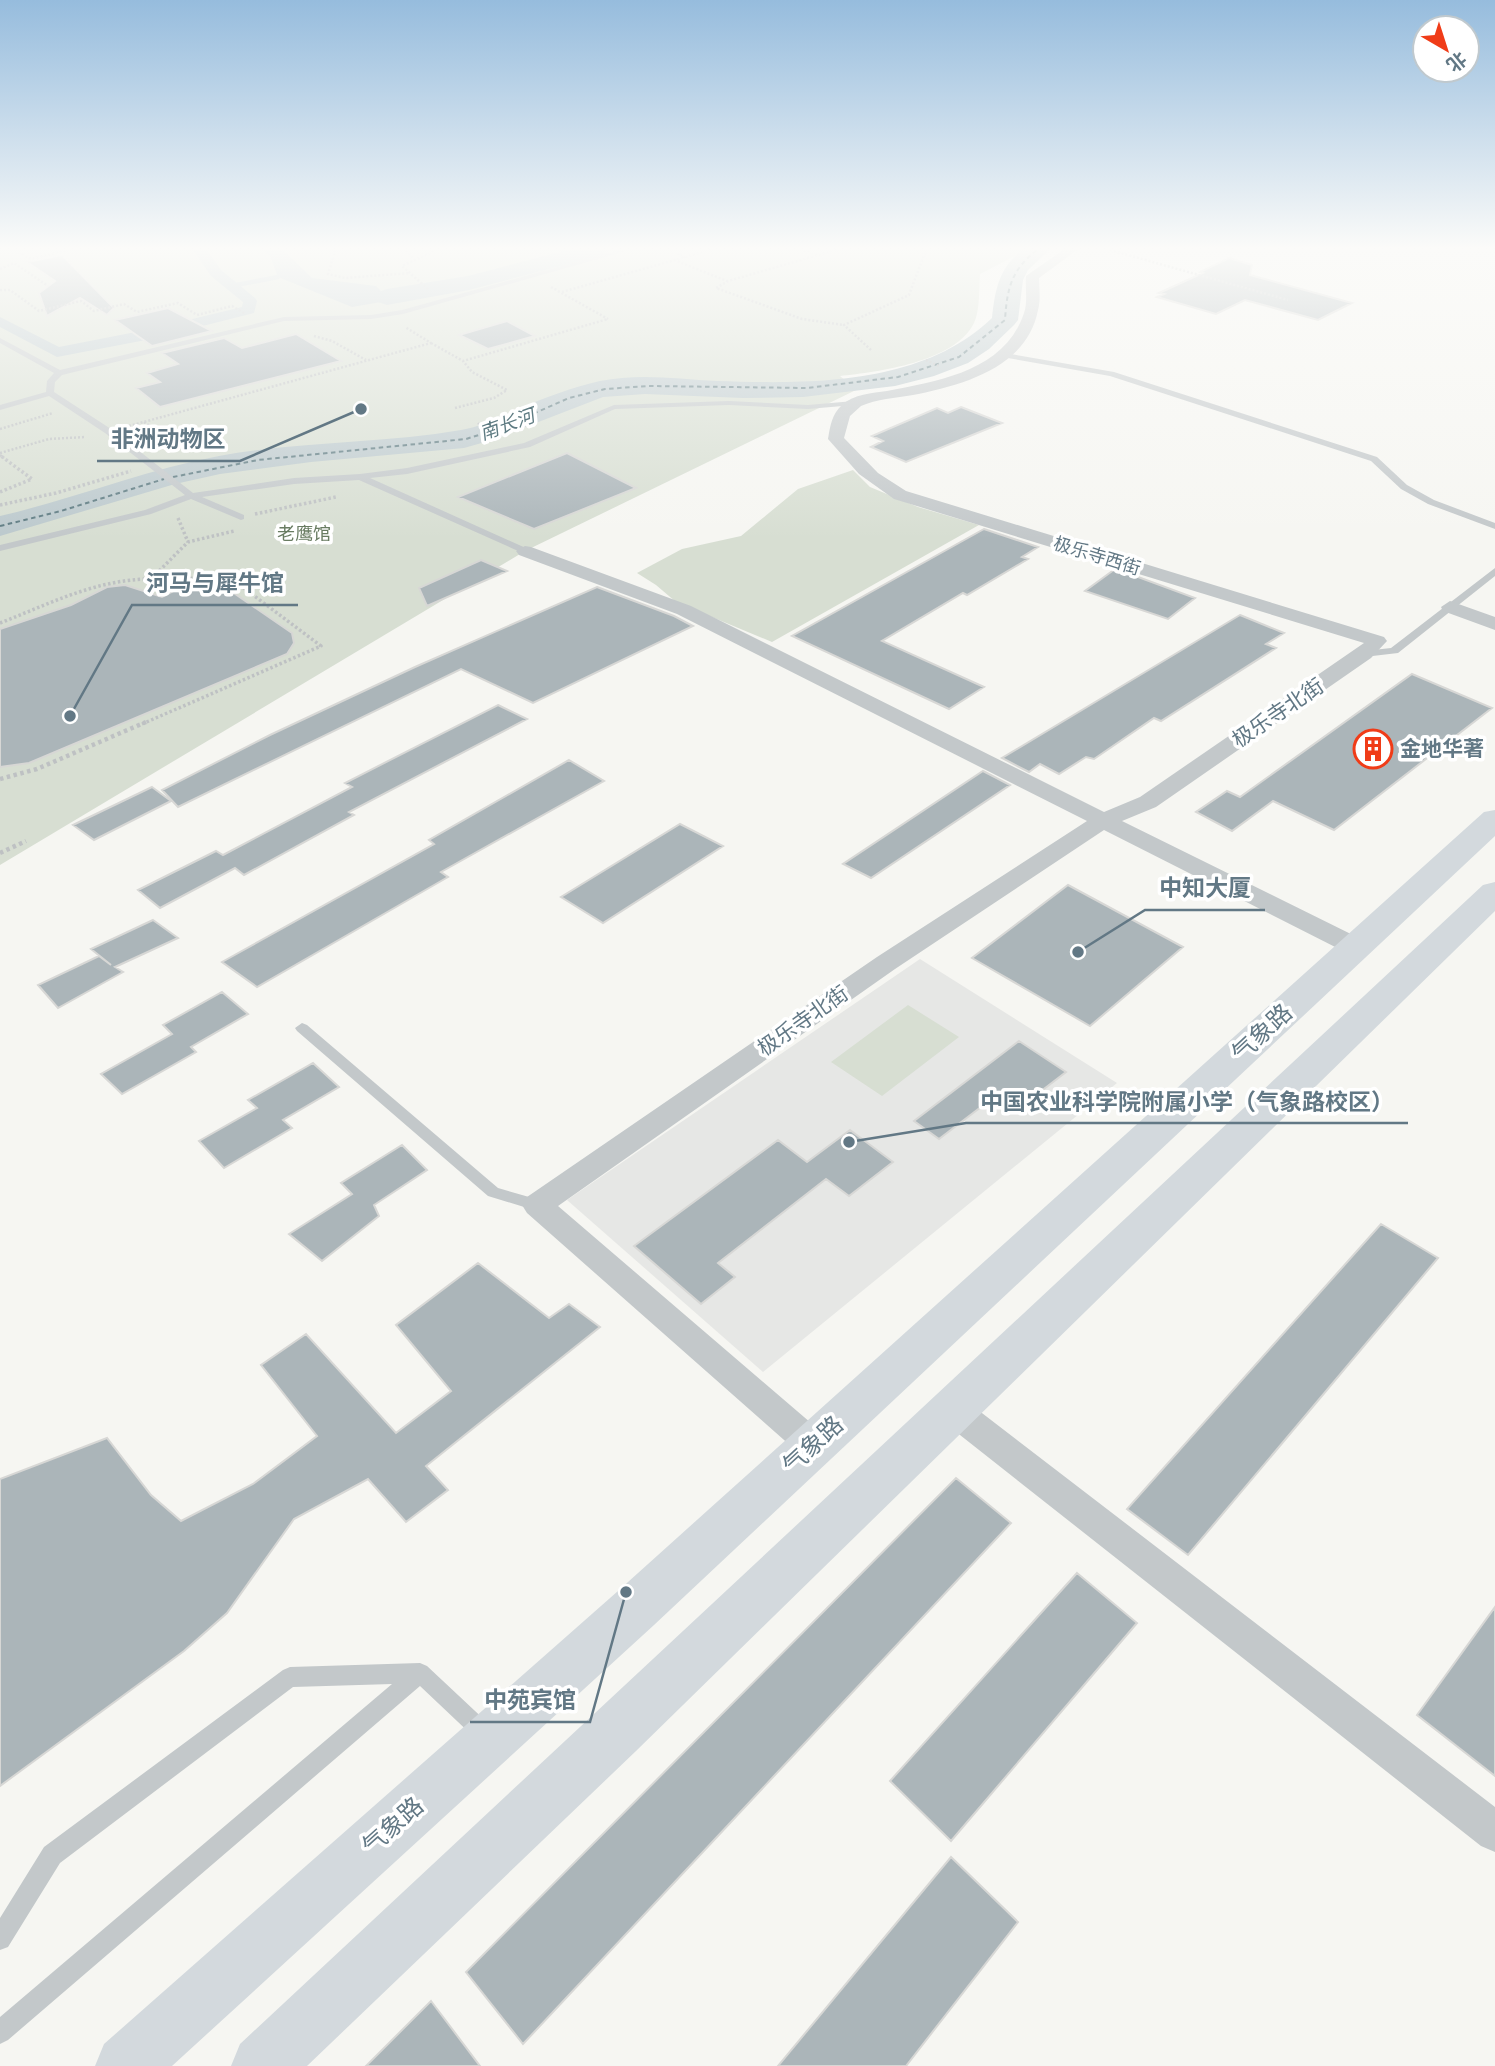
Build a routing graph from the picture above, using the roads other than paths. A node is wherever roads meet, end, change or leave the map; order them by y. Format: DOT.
graph roads {
  1 [pos="11,346"];
  2 [pos="169,346"];
  3 [pos="1013,346"];
  4 [pos="1005,355"];
  5 [pos="59,373"];
  6 [pos="50,393"];
  7 [pos="854,403"];
  8 [pos="0,408"];
  9 [pos="360,477"];
  10 [pos="191,496"];
  11 [pos="241,517"];
  12 [pos="1495,526"];
  13 [pos="0,548"];
  14 [pos="525,551"];
  15 [pos="1495,571"];
  16 [pos="1450,607"];
  17 [pos="1495,624"];
  18 [pos="1370,648"];
  19 [pos="1104,820"];
  20 [pos="1492,826"];
  21 [pos="1495,892"];
  22 [pos="1356,947"];
  23 [pos="302,1028"];
  24 [pos="537,1205"];
  25 [pos="953,1410"];
  26 [pos="813,1445"];
  27 [pos="419,1673"];
  28 [pos="491,1739"];
  29 [pos="1495,1832"];
  30 [pos="0,1938"];
  31 [pos="0,2032"];
  32 [pos="126,2066"];
  33 [pos="262,2066"];
  1 -- 5 [label="lane"];
  2 -- 5 [label="lane"];
  3 -- 4 [label="street"];
  4 -- 7 [label="street"];
  4 -- 12 [label="lane"];
  5 -- 6 [label="lane"];
  6 -- 8 [label="lane"];
  6 -- 10 [label="lane"];
  7 -- 9 [label="lane"];
  7 -- 18 [label="street, 极乐寺西街"];
  9 -- 10 [label="lane"];
  9 -- 14 [label="lane"];
  10 -- 11 [label="lane"];
  10 -- 13 [label="lane"];
  14 -- 19 [label="street"];
  15 -- 16 [label="lane"];
  16 -- 17 [label="street"];
  16 -- 18 [label="lane"];
  18 -- 19 [label="street, 极乐寺北街"];
  19 -- 22 [label="street"];
  19 -- 24 [label="street, 极乐寺北街"];
  20 -- 22 [label="street, 气象路"];
  21 -- 25 [label="street"];
  22 -- 26 [label="street, 气象路"];
  23 -- 24 [label="lane"];
  24 -- 26 [label="street"];
  25 -- 29 [label="street"];
  25 -- 33 [label="street"];
  26 -- 28 [label="street, 气象路"];
  27 -- 28 [label="lane"];
  27 -- 30 [label="lane"];
  27 -- 31 [label="lane"];
  28 -- 32 [label="street, 气象路"];
}
